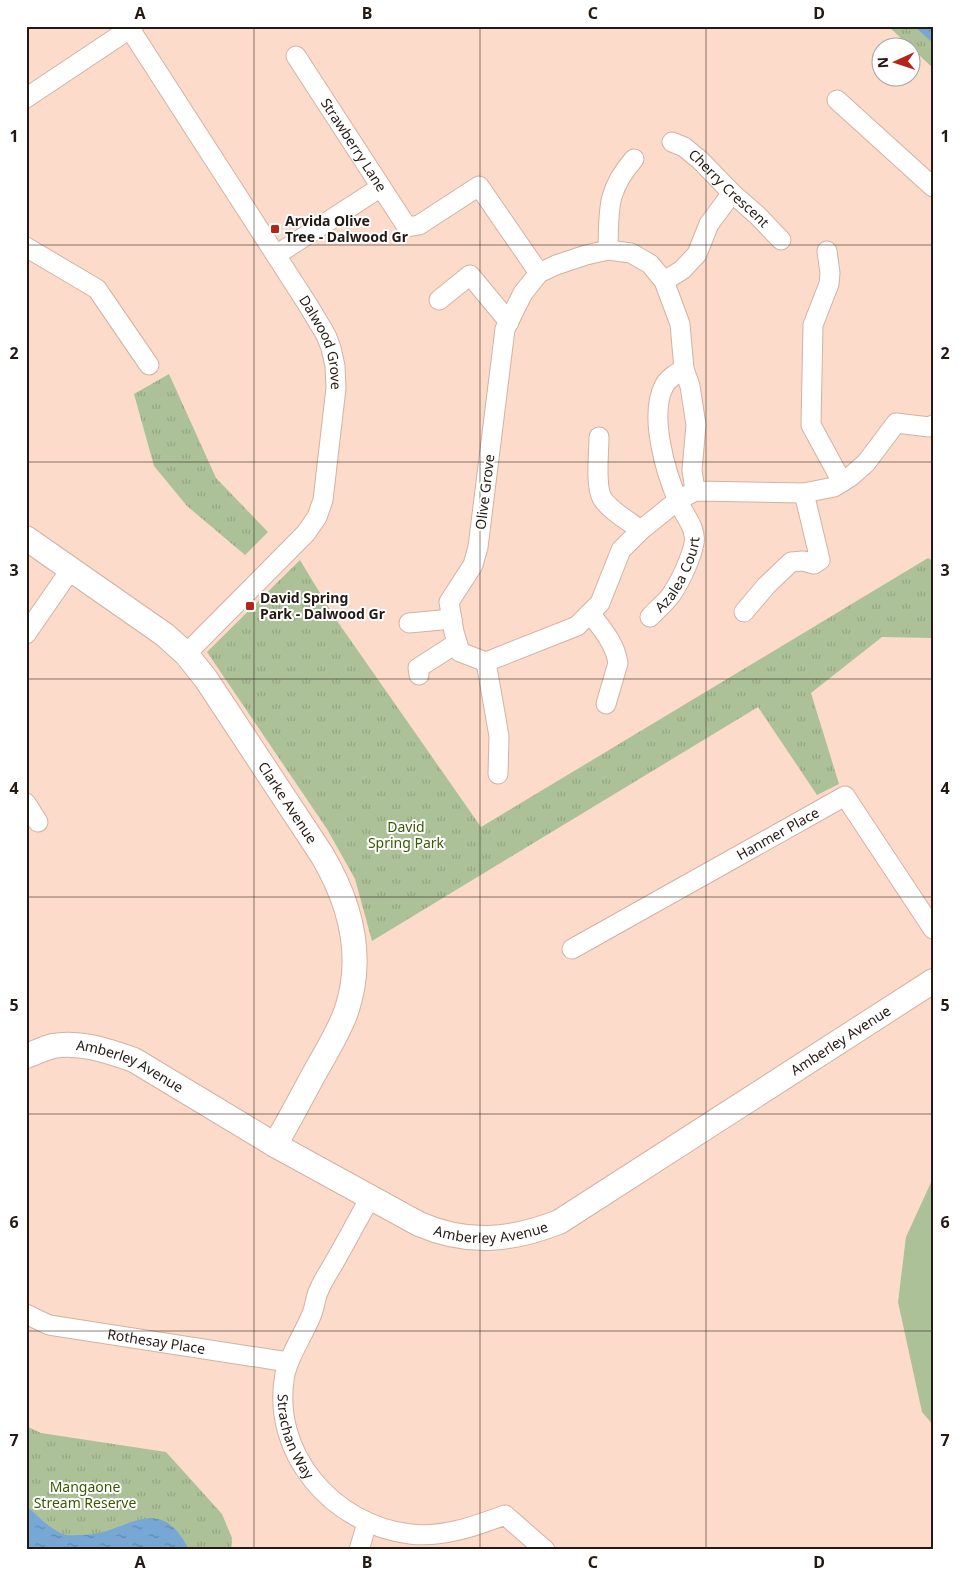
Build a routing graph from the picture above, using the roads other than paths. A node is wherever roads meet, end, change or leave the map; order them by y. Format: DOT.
graph roads {
  1 [pos="132,27"];
  2 [pos="296,56"];
  3 [pos="26,98"];
  4 [pos="837,100"];
  5 [pos="672,142"];
  6 [pos="634,160"];
  7 [pos="381,187"];
  8 [pos="933,187"];
  9 [pos="732,193"];
  10 [pos="781,240"];
  11 [pos="26,247"];
  12 [pos="608,250"];
  13 [pos="828,251"];
  14 [pos="276,255"];
  15 [pos="539,273"];
  16 [pos="664,281"];
  17 [pos="439,300"];
  18 [pos="509,322"];
  19 [pos="149,365"];
  20 [pos="684,368"];
  21 [pos="933,425"];
  22 [pos="599,437"];
  23 [pos="842,482"];
  24 [pos="695,491"];
  25 [pos="804,493"];
  26 [pos="678,501"];
  27 [pos="641,530"];
  28 [pos="26,538"];
  29 [pos="71,569"];
  30 [pos="744,612"];
  31 [pos="590,613"];
  32 [pos="650,617"];
  33 [pos="452,618"];
  34 [pos="409,623"];
  35 [pos="26,634"];
  36 [pos="457,643"];
  37 [pos="186,654"];
  38 [pos="486,662"];
  39 [pos="420,675"];
  40 [pos="606,704"];
  41 [pos="498,774"];
  42 [pos="26,803"];
  43 [pos="38,822"];
  44 [pos="933,929"];
  45 [pos="572,949"];
  46 [pos="933,981"];
  47 [pos="26,1056"];
  48 [pos="276,1145"];
  49 [pos="370,1198"];
  50 [pos="26,1314"];
  51 [pos="288,1362"];
  52 [pos="367,1524"];
  53 [pos="359,1550"];
  54 [pos="545,1550"];
  1 -- 3 [label="street"];
  1 -- 14 [label="street, Dalwood Grove"];
  2 -- 7 [label="street, Strawberry Lane"];
  4 -- 8 [label="street"];
  5 -- 9 [label="street, Cherry Crescent"];
  6 -- 12 [label="street"];
  7 -- 14 [label="street"];
  7 -- 15 [label="street, Strawberry Lane"];
  9 -- 10 [label="street, Cherry Crescent"];
  9 -- 16 [label="street"];
  11 -- 19 [label="street"];
  12 -- 15 [label="street, Olive Grove"];
  12 -- 16 [label="street, Olive Grove"];
  13 -- 23 [label="street"];
  14 -- 37 [label="street, Dalwood Grove"];
  15 -- 18 [label="street, Olive Grove"];
  16 -- 20 [label="street, Olive Grove"];
  17 -- 18 [label="street"];
  18 -- 33 [label="street, Olive Grove"];
  20 -- 24 [label="street, Olive Grove"];
  20 -- 26 [label="street"];
  21 -- 23 [label="street"];
  22 -- 27 [label="street"];
  23 -- 25 [label="street"];
  24 -- 25 [label="street"];
  24 -- 26 [label="street"];
  25 -- 30 [label="street"];
  26 -- 27 [label="street"];
  26 -- 32 [label="street, Azalea Court"];
  27 -- 31 [label="street"];
  28 -- 29 [label="street, Clarke Avenue"];
  29 -- 35 [label="street"];
  29 -- 37 [label="street, Clarke Avenue"];
  31 -- 38 [label="street"];
  31 -- 40 [label="street"];
  33 -- 34 [label="street"];
  33 -- 36 [label="street, Olive Grove"];
  36 -- 38 [label="street"];
  36 -- 39 [label="street"];
  37 -- 48 [label="street, Clarke Avenue"];
  38 -- 41 [label="street"];
  42 -- 43 [label="street"];
  44 -- 45 [label="street, Hanmer Place"];
  46 -- 49 [label="street, Amberley Avenue"];
  47 -- 48 [label="street, Amberley Avenue"];
  48 -- 49 [label="street, Amberley Avenue"];
  49 -- 51 [label="street, Strachan Way"];
  50 -- 51 [label="street, Rothesay Place"];
  51 -- 52 [label="street, Strachan Way"];
  52 -- 53 [label="street"];
  52 -- 54 [label="street, Strachan Way"];
}
